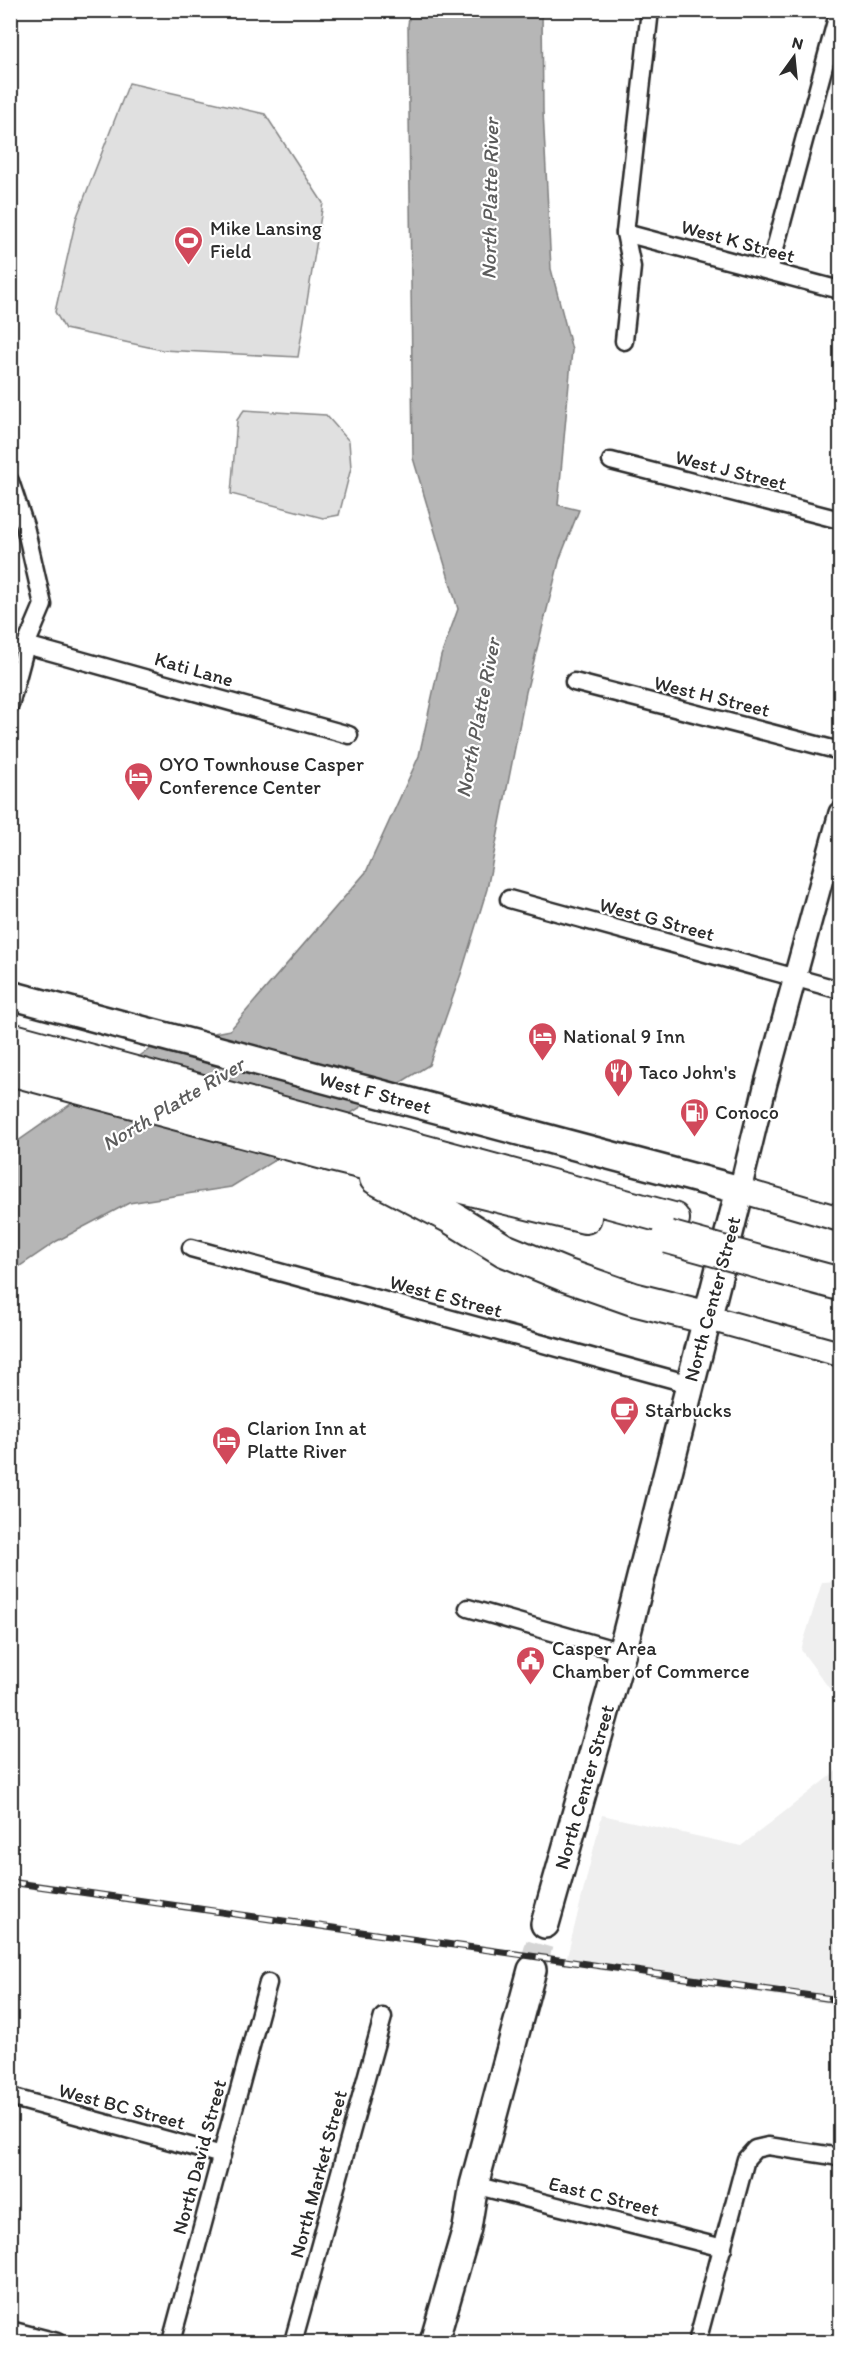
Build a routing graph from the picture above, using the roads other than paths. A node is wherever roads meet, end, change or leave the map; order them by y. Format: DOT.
graph roads {
  1 [pos="650,10"];
  2 [pos="839,10"];
  3 [pos="625,233"];
  4 [pos="769,271"];
  5 [pos="840,290"];
  6 [pos="624,341"];
  7 [pos="612,461"];
  8 [pos="10,480"];
  9 [pos="840,520"];
  10 [pos="26,645"];
  11 [pos="574,682"];
  12 [pos="10,705"];
  13 [pos="349,735"];
  14 [pos="840,751"];
  15 [pos="840,813"];
  16 [pos="509,899"];
  17 [pos="795,978"];
  18 [pos="840,990"];
  19 [pos="10,994"];
  20 [pos="10,1033"];
  21 [pos="10,1039"];
  22 [pos="56,1051"];
  23 [pos="10,1069"];
  24 [pos="335,1156"];
  25 [pos="740,1190"];
  26 [pos="840,1219"];
  27 [pos="670,1228"];
  28 [pos="191,1248"];
  29 [pos="776,1256"];
  30 [pos="840,1263"];
  31 [pos="840,1284"];
  32 [pos="709,1318"];
  33 [pos="840,1354"];
  34 [pos="690,1384"];
  35 [pos="468,1608"];
  36 [pos="622,1652"];
  37 [pos="545,1924"];
  38 [pos="532,1970"];
  39 [pos="268,1983"];
  40 [pos="383,2017"];
  41 [pos="10,2097"];
  42 [pos="222,2155"];
  43 [pos="840,2157"];
  44 [pos="474,2185"];
  45 [pos="723,2248"];
  46 [pos="10,2330"];
  47 [pos="57,2343"];
  48 [pos="171,2343"];
  49 [pos="293,2343"];
  50 [pos="434,2343"];
  51 [pos="697,2343"];
  1 -- 3 [label="street"];
  2 -- 4 [label="street"];
  3 -- 4 [label="street, West K Street"];
  3 -- 6 [label="street"];
  4 -- 5 [label="street, West K Street"];
  7 -- 9 [label="street, West J Street"];
  8 -- 10 [label="street"];
  10 -- 12 [label="street"];
  10 -- 13 [label="street, Kati Lane"];
  11 -- 14 [label="street, West H Street"];
  15 -- 17 [label="street, North Center Street"];
  16 -- 17 [label="street, West G Street"];
  17 -- 18 [label="street, West G Street"];
  17 -- 25 [label="street, North Center Street"];
  19 -- 25 [label="main road, West F Street"];
  20 -- 22 [label="highway"];
  21 -- 22 [label="highway"];
  22 -- 27 [label="highway"];
  23 -- 24 [label="highway"];
  24 -- 27 [label="highway"];
  24 -- 32 [label="highway"];
  25 -- 26 [label="main road"];
  25 -- 32 [label="main road, North Center Street"];
  27 -- 29 [label="highway, bridge"];
  28 -- 34 [label="street, West E Street"];
  29 -- 30 [label="highway"];
  29 -- 31 [label="highway"];
  32 -- 33 [label="main road"];
  32 -- 34 [label="main road, North Center Street"];
  34 -- 36 [label="main road, North Center Street"];
  35 -- 36 [label="street"];
  36 -- 37 [label="main road, North Center Street"];
  38 -- 44 [label="main road"];
  39 -- 42 [label="street, North David Street"];
  40 -- 49 [label="street, North Market Street"];
  41 -- 42 [label="street, West BC Street"];
  42 -- 48 [label="street, North David Street"];
  43 -- 45 [label="street"];
  44 -- 45 [label="street, East C Street"];
  44 -- 50 [label="main road"];
  45 -- 51 [label="street"];
  46 -- 47 [label="street"];
}
